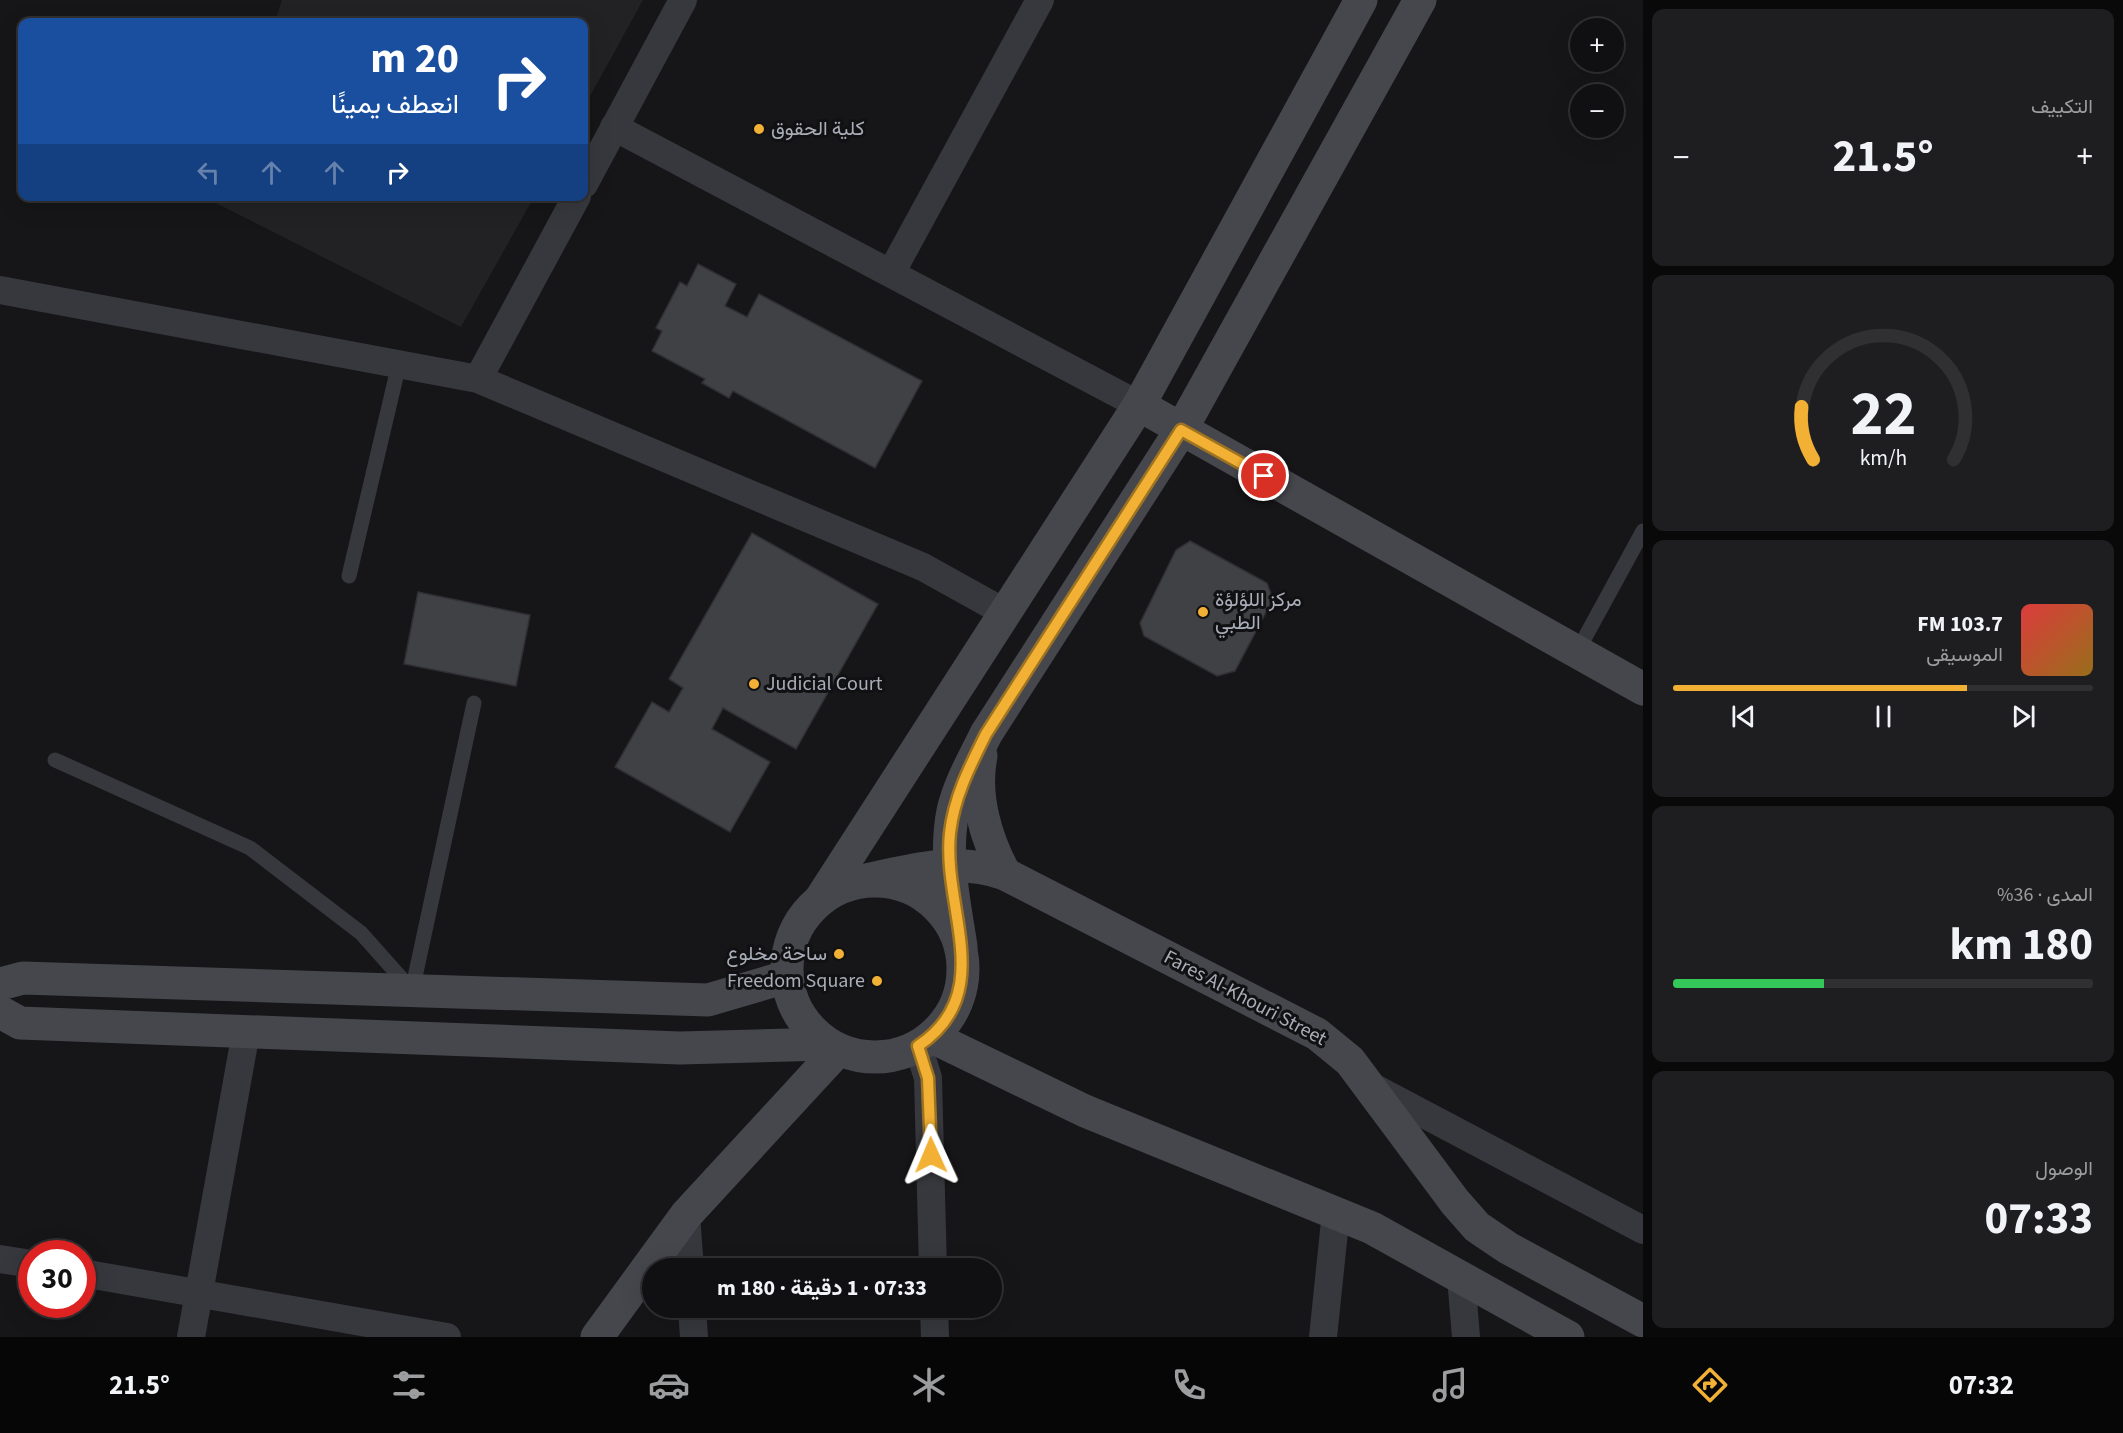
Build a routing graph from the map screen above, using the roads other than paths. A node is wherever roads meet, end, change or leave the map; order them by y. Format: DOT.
graph roads {
  1 [pos="683,0"];
  2 [pos="1040,0"];
  3 [pos="1361,0"];
  4 [pos="1420,0"];
  5 [pos="614,127"];
  6 [pos="588,176"];
  7 [pos="574,201"];
  8 [pos="891,273"];
  9 [pos="0,290"];
  10 [pos="399,364"];
  11 [pos="478,379"];
  12 [pos="1138,405"];
  13 [pos="1181,430"];
  14 [pos="1643,531"];
  15 [pos="349,576"];
  16 [pos="1004,612"];
  17 [pos="1577,652"];
  18 [pos="1643,689"];
  19 [pos="474,703"];
  20 [pos="986,734"];
  21 [pos="55,760"];
  22 [pos="949,865"];
  23 [pos="1005,874"];
  24 [pos="862,881"];
  25 [pos="820,900"];
  26 [pos="961,946"];
  27 [pos="786,977"];
  28 [pos="0,984"];
  29 [pos="412,991"];
  30 [pos="0,1012"];
  31 [pos="246,1032"];
  32 [pos="925,1042"];
  33 [pos="832,1047"];
  34 [pos="1369,1085"];
  35 [pos="1336,1212"];
  36 [pos="686,1215"];
  37 [pos="1643,1230"];
  38 [pos="689,1258"];
  39 [pos="933,1258"];
  40 [pos="0,1259"];
  41 [pos="18,1262"];
  42 [pos="96,1276"];
  43 [pos="1461,1277"];
  44 [pos="199,1294"];
  45 [pos="693,1318"];
  46 [pos="934,1318"];
  47 [pos="1643,1321"];
  48 [pos="191,1337"];
  49 [pos="447,1337"];
  50 [pos="597,1337"];
  51 [pos="694,1337"];
  52 [pos="935,1337"];
  53 [pos="1323,1337"];
  54 [pos="1466,1337"];
  55 [pos="1568,1337"];
  1 -- 5 [label="street"];
  2 -- 8 [label="street"];
  3 -- 12 [label="street"];
  4 -- 13 [label="street"];
  5 -- 6 [label="street"];
  5 -- 8 [label="street"];
  7 -- 11 [label="street"];
  8 -- 12 [label="street"];
  9 -- 10 [label="street"];
  10 -- 11 [label="street"];
  10 -- 15 [label="lane"];
  11 -- 16 [label="street"];
  12 -- 13 [label="street"];
  12 -- 16 [label="street"];
  13 -- 17 [label="street"];
  13 -- 20 [label="street"];
  14 -- 17 [label="lane"];
  16 -- 25 [label="street"];
  17 -- 18 [label="street"];
  19 -- 29 [label="lane"];
  20 -- 22 [label="street"];
  20 -- 23 [label="street"];
  21 -- 29 [label="lane"];
  22 -- 23 [label="street, Fares Al-Khouri Street"];
  22 -- 24 [label="street, Fares Al-Khouri Street"];
  22 -- 26 [label="street"];
  23 -- 34 [label="street, Fares Al-Khouri Street"];
  24 -- 25 [label="street"];
  24 -- 26 [label="street"];
  25 -- 27 [label="street"];
  26 -- 32 [label="street"];
  27 -- 29 [label="street"];
  27 -- 33 [label="street"];
  28 -- 29 [label="street"];
  30 -- 31 [label="street"];
  31 -- 33 [label="street"];
  31 -- 44 [label="street"];
  32 -- 33 [label="street"];
  32 -- 35 [label="street"];
  32 -- 39 [label="street"];
  33 -- 36 [label="street"];
  34 -- 37 [label="street"];
  34 -- 47 [label="street, Fares Al-Khouri Street"];
  35 -- 43 [label="street"];
  35 -- 53 [label="street"];
  36 -- 38 [label="street"];
  36 -- 50 [label="street"];
  40 -- 41 [label="street"];
  42 -- 44 [label="street"];
  43 -- 54 [label="street"];
  43 -- 55 [label="street"];
  44 -- 48 [label="street"];
  44 -- 49 [label="street"];
  45 -- 51 [label="street"];
  46 -- 52 [label="street"];
}
